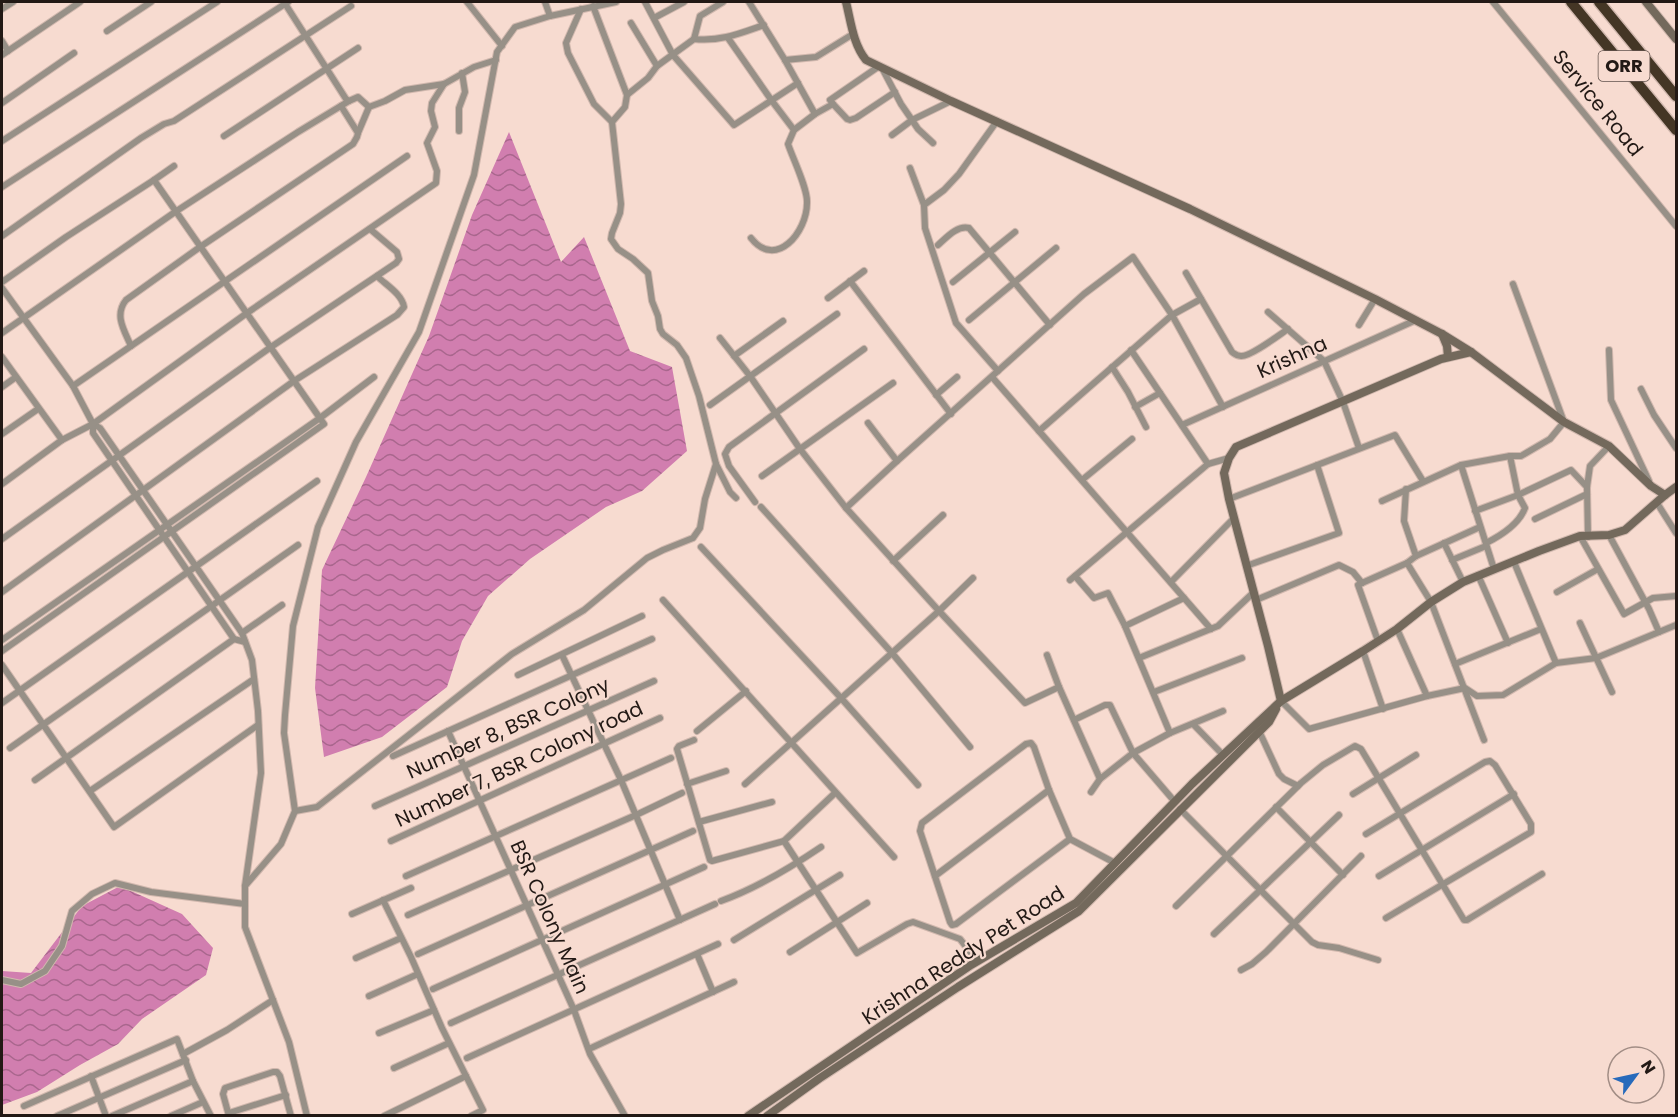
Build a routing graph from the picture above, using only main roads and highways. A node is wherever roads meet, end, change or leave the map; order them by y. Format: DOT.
graph roads {
  1 [pos="846,2"];
  2 [pos="1571,2"];
  3 [pos="1599,2"];
  4 [pos="1646,2"];
  5 [pos="1677,39"];
  6 [pos="1677,96"];
  7 [pos="1677,130"];
  8 [pos="1442,334"];
  9 [pos="1471,352"];
  10 [pos="1448,357"];
  11 [pos="1677,487"];
  12 [pos="1665,495"];
  13 [pos="1281,701"];
  14 [pos="1177,806"];
  15 [pos="748,1116"];
  16 [pos="767,1116"];
  1 -- 8 [label="main road"];
  2 -- 7 [label="highway, ORR"];
  3 -- 6 [label="highway, ORR"];
  4 -- 5 [label="main road"];
  8 -- 9 [label="main road"];
  8 -- 10 [label="main road"];
  9 -- 10 [label="main road"];
  9 -- 12 [label="main road"];
  10 -- 13 [label="main road"];
  11 -- 12 [label="main road, Krishna Reddy Pet Road"];
  12 -- 13 [label="main road, Krishna Reddy Pet Road"];
  13 -- 14 [label="main road, Krishna Reddy Pet Road"];
  13 -- 14 [label="main road, Krishna Reddy Pet Road"];
  14 -- 15 [label="main road, Krishna Reddy Pet Road"];
  14 -- 16 [label="main road, Krishna Reddy Pet Road"];
}
